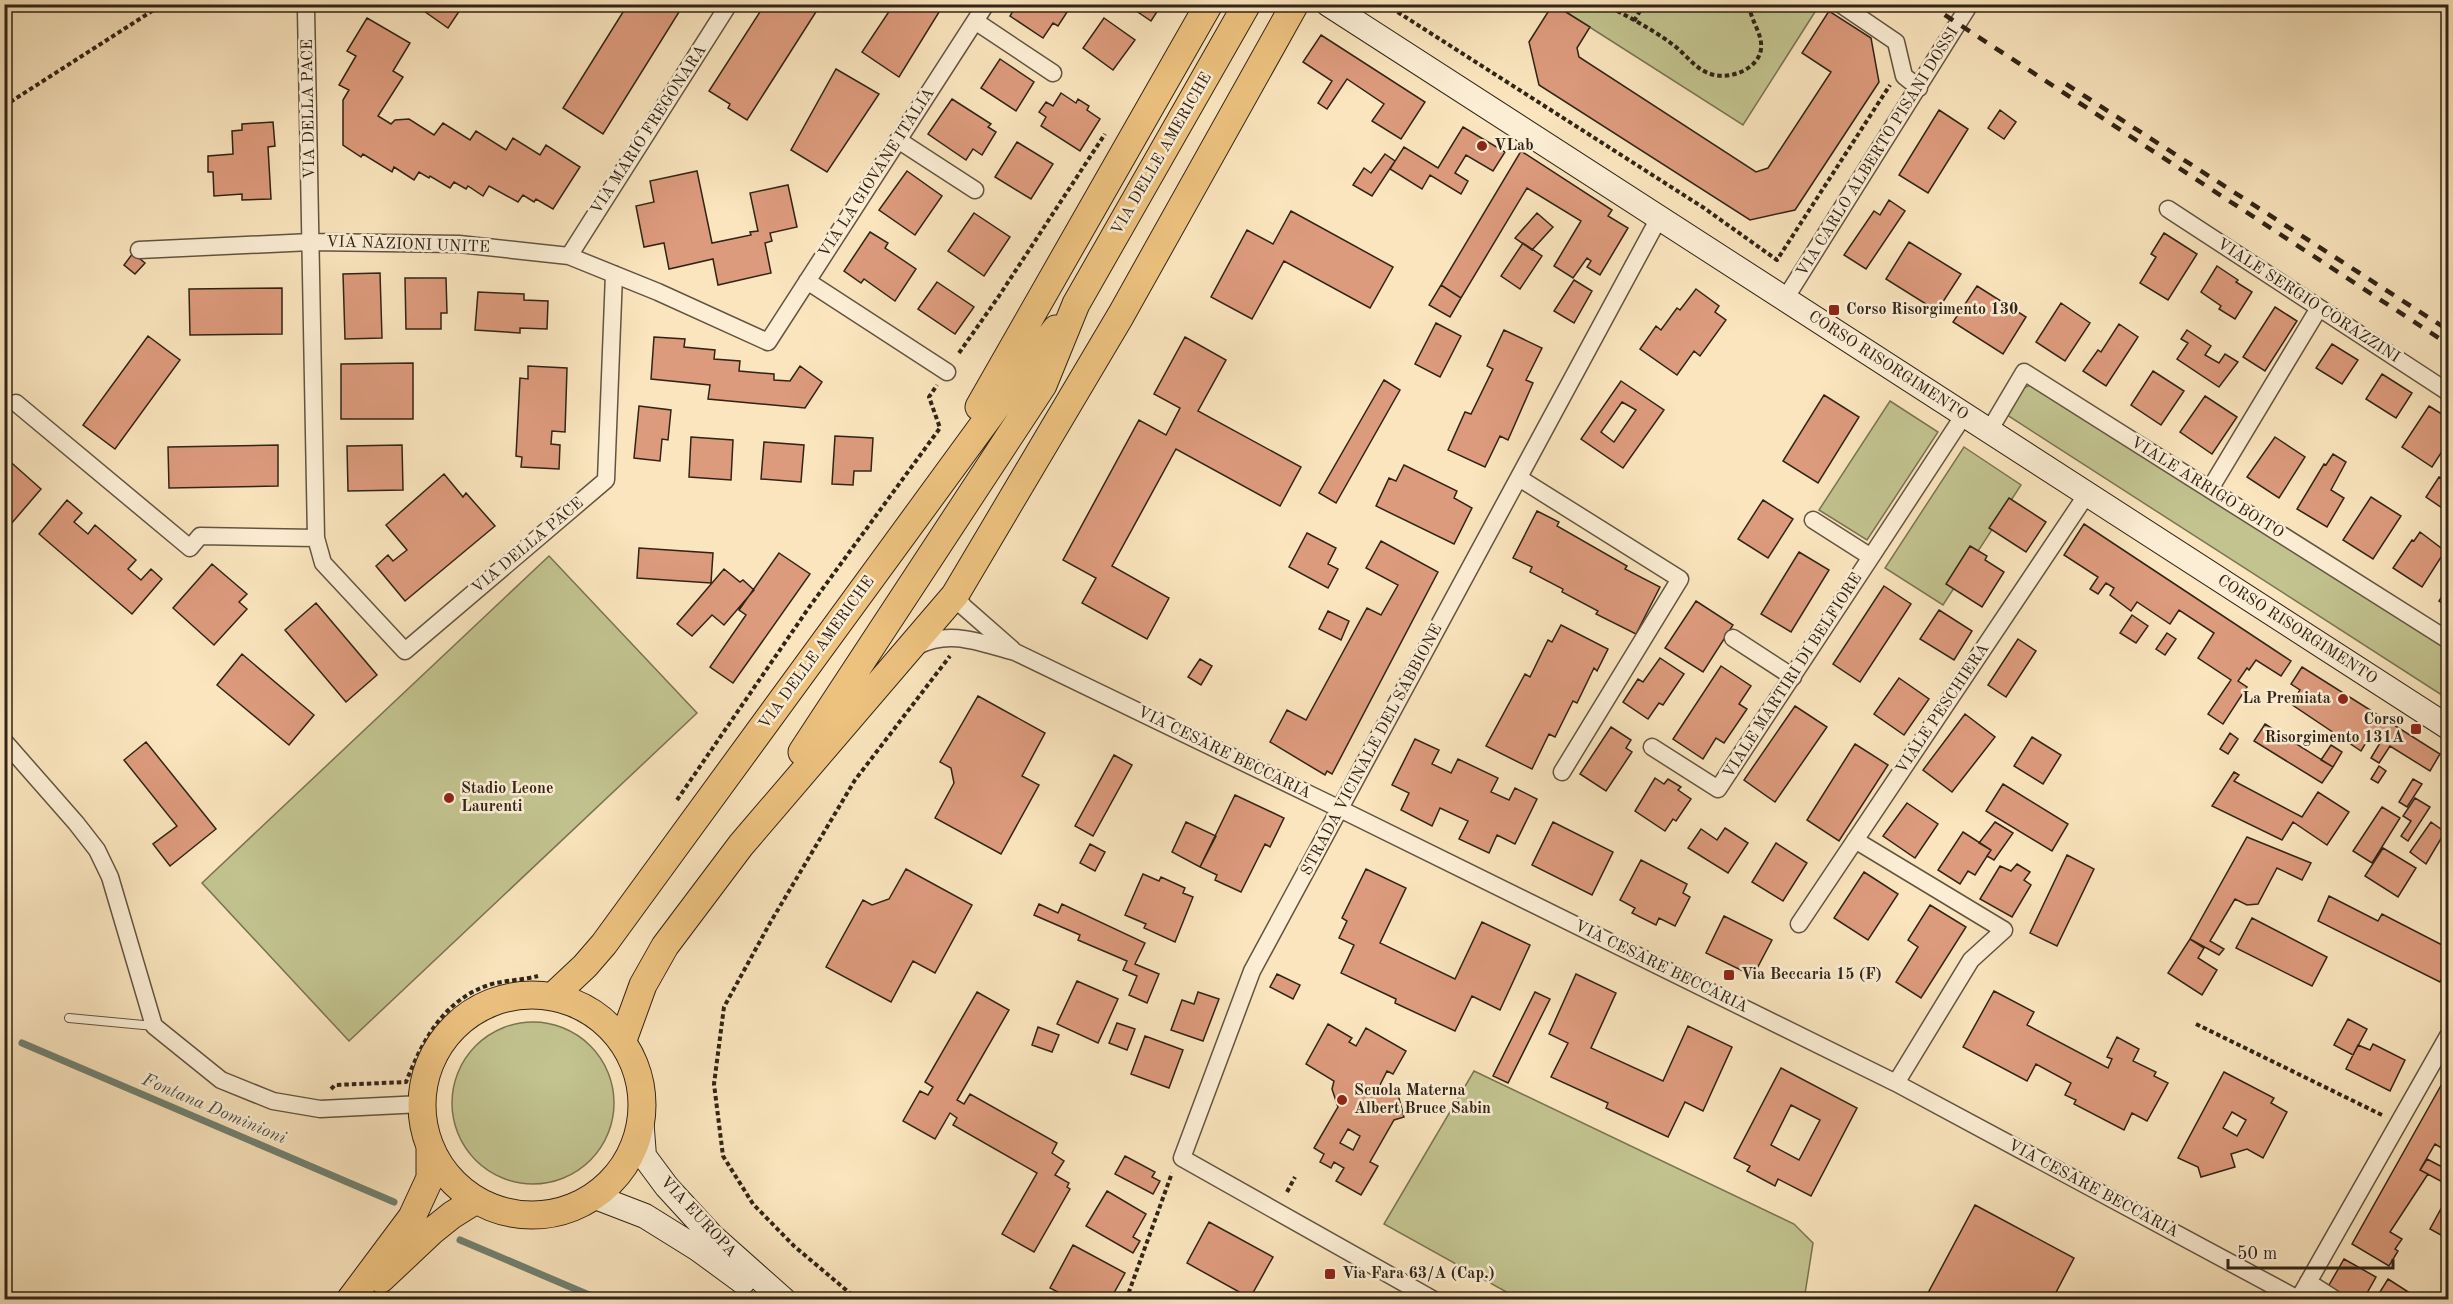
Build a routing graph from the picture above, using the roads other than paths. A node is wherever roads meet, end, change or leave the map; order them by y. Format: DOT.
graph roads {
  1 [pos="310,4"];
  2 [pos="729,4"];
  3 [pos="986,4"];
  4 [pos="1209,4"];
  5 [pos="1247,4"];
  6 [pos="1295,4"];
  7 [pos="1328,4"];
  8 [pos="1840,4"];
  9 [pos="1970,4"];
  10 [pos="975,21"];
  11 [pos="1053,73"];
  12 [pos="1918,88"];
  13 [pos="898,140"];
  14 [pos="975,190"];
  15 [pos="2168,209"];
  16 [pos="1659,218"];
  17 [pos="311,242"];
  18 [pos="139,250"];
  19 [pos="569,256"];
  20 [pos="614,274"];
  21 [pos="807,281"];
  22 [pos="1785,299"];
  23 [pos="1076,304"];
  24 [pos="2319,308"];
  25 [pos="768,342"];
  26 [pos="943,377"];
  27 [pos="2448,392"];
  28 [pos="16,403"];
  29 [pos="1964,415"];
  30 [pos="1989,431"];
  31 [pos="1519,478"];
  32 [pos="2210,489"];
  33 [pos="2087,494"];
  34 [pos="966,503"];
  35 [pos="1813,520"];
  36 [pos="909,528"];
  37 [pos="316,538"];
  38 [pos="1871,557"];
  39 [pos="956,596"];
  40 [pos="1733,638"];
  41 [pos="2448,640"];
  42 [pos="908,651"];
  43 [pos="1015,652"];
  44 [pos="1793,677"];
  45 [pos="2448,728"];
  46 [pos="4,741"];
  47 [pos="1652,747"];
  48 [pos="1562,772"];
  49 [pos="1340,809"];
  50 [pos="1855,840"];
  51 [pos="741,845"];
  52 [pos="1799,924"];
  53 [pos="547,986"];
  54 [pos="69,1018"];
  55 [pos="154,1026"];
  56 [pos="2448,1036"];
  57 [pos="623,1040"];
  58 [pos="1896,1083"];
  59 [pos="422,1104"];
  60 [pos="641,1117"];
  61 [pos="430,1147"];
  62 [pos="593,1196"];
  63 [pos="476,1200"];
  64 [pos="2308,1282"];
  65 [pos="350,1299"];
  66 [pos="358,1299"];
  67 [pos="767,1299"];
  68 [pos="784,1299"];
  69 [pos="1434,1299"];
  70 [pos="2298,1299"];
  71 [pos="2336,1299"];
  1 -- 17 [label="street, VIA DELLA PACE"];
  2 -- 19 [label="street, VIA MARIO FREGONARA"];
  3 -- 10 [label="street, VIA LA GIOVANE ITALIA"];
  4 -- 36 [label="main road"];
  5 -- 23 [label="main road, VIA DELLE AMERICHE"];
  6 -- 39 [label="main road"];
  7 -- 16 [label="main road, CORSO RISORGIMENTO"];
  8 -- 12 [label="street"];
  9 -- 12 [label="street, VIA CARLO ALBERTO PISANI DOSSI"];
  10 -- 11 [label="street"];
  10 -- 13 [label="street, VIA LA GIOVANE ITALIA"];
  12 -- 22 [label="street, VIA CARLO ALBERTO PISANI DOSSI"];
  13 -- 14 [label="street"];
  13 -- 21 [label="street, VIA LA GIOVANE ITALIA"];
  15 -- 24 [label="street, VIALE SERGIO CORAZZINI"];
  16 -- 22 [label="main road, CORSO RISORGIMENTO"];
  16 -- 31 [label="street, STRADA VICINALE DEL SABBIONE"];
  17 -- 18 [label="street, VIA NAZIONI UNITE"];
  17 -- 19 [label="street, VIA NAZIONI UNITE"];
  17 -- 37 [label="street, VIA DELLA PACE"];
  19 -- 20 [label="street, VIA NAZIONI UNITE"];
  20 -- 25 [label="street, VIA NAZIONI UNITE"];
  20 -- 37 [label="street, VIA DELLA PACE"];
  21 -- 25 [label="street, VIA LA GIOVANE ITALIA"];
  21 -- 26 [label="street"];
  22 -- 29 [label="main road, CORSO RISORGIMENTO"];
  23 -- 34 [label="main road, VIA DELLE AMERICHE"];
  23 -- 36 [label="main road, VIA DELLE AMERICHE"];
  24 -- 27 [label="street, VIALE SERGIO CORAZZINI"];
  24 -- 32 [label="street"];
  28 -- 37 [label="street"];
  29 -- 30 [label="main road, CORSO RISORGIMENTO"];
  29 -- 38 [label="street, VIALE MARTIRI DI BELFIORE"];
  30 -- 32 [label="street, VIALE ARRIGO BOITO"];
  30 -- 33 [label="main road, CORSO RISORGIMENTO"];
  31 -- 48 [label="street"];
  31 -- 49 [label="street, STRADA VICINALE DEL SABBIONE"];
  32 -- 41 [label="street, VIALE ARRIGO BOITO"];
  33 -- 45 [label="main road, CORSO RISORGIMENTO"];
  33 -- 50 [label="street, VIALE PESCHIERA"];
  34 -- 39 [label="main road"];
  34 -- 51 [label="main road, VIA DELLE AMERICHE"];
  35 -- 38 [label="street"];
  36 -- 53 [label="main road, VIA DELLE AMERICHE"];
  38 -- 44 [label="street, VIALE MARTIRI DI BELFIORE"];
  39 -- 42 [label="main road"];
  39 -- 43 [label="street, VIA CESARE BECCARIA"];
  40 -- 44 [label="street"];
  42 -- 43 [label="street, VIA CESARE BECCARIA"];
  42 -- 51 [label="main road"];
  43 -- 49 [label="street, VIA CESARE BECCARIA"];
  44 -- 47 [label="street, VIALE MARTIRI DI BELFIORE"];
  46 -- 55 [label="street"];
  49 -- 58 [label="street, VIA CESARE BECCARIA"];
  49 -- 69 [label="street, STRADA VICINALE DEL SABBIONE"];
  50 -- 52 [label="street, VIALE PESCHIERA"];
  50 -- 58 [label="street"];
  51 -- 57 [label="main road"];
  53 -- 57 [label="main road"];
  53 -- 59 [label="main road"];
  54 -- 55 [label="lane"];
  55 -- 59 [label="street"];
  56 -- 64 [label="street"];
  57 -- 60 [label="main road"];
  58 -- 70 [label="street, VIA CESARE BECCARIA"];
  59 -- 61 [label="main road"];
  60 -- 62 [label="main road"];
  60 -- 68 [label="main road, VIA EUROPA"];
  61 -- 63 [label="main road"];
  61 -- 65 [label="main road"];
  62 -- 63 [label="main road"];
  62 -- 67 [label="main road, VIA EUROPA"];
  63 -- 66 [label="main road"];
  64 -- 70 [label="street"];
  64 -- 71 [label="street"];
}
